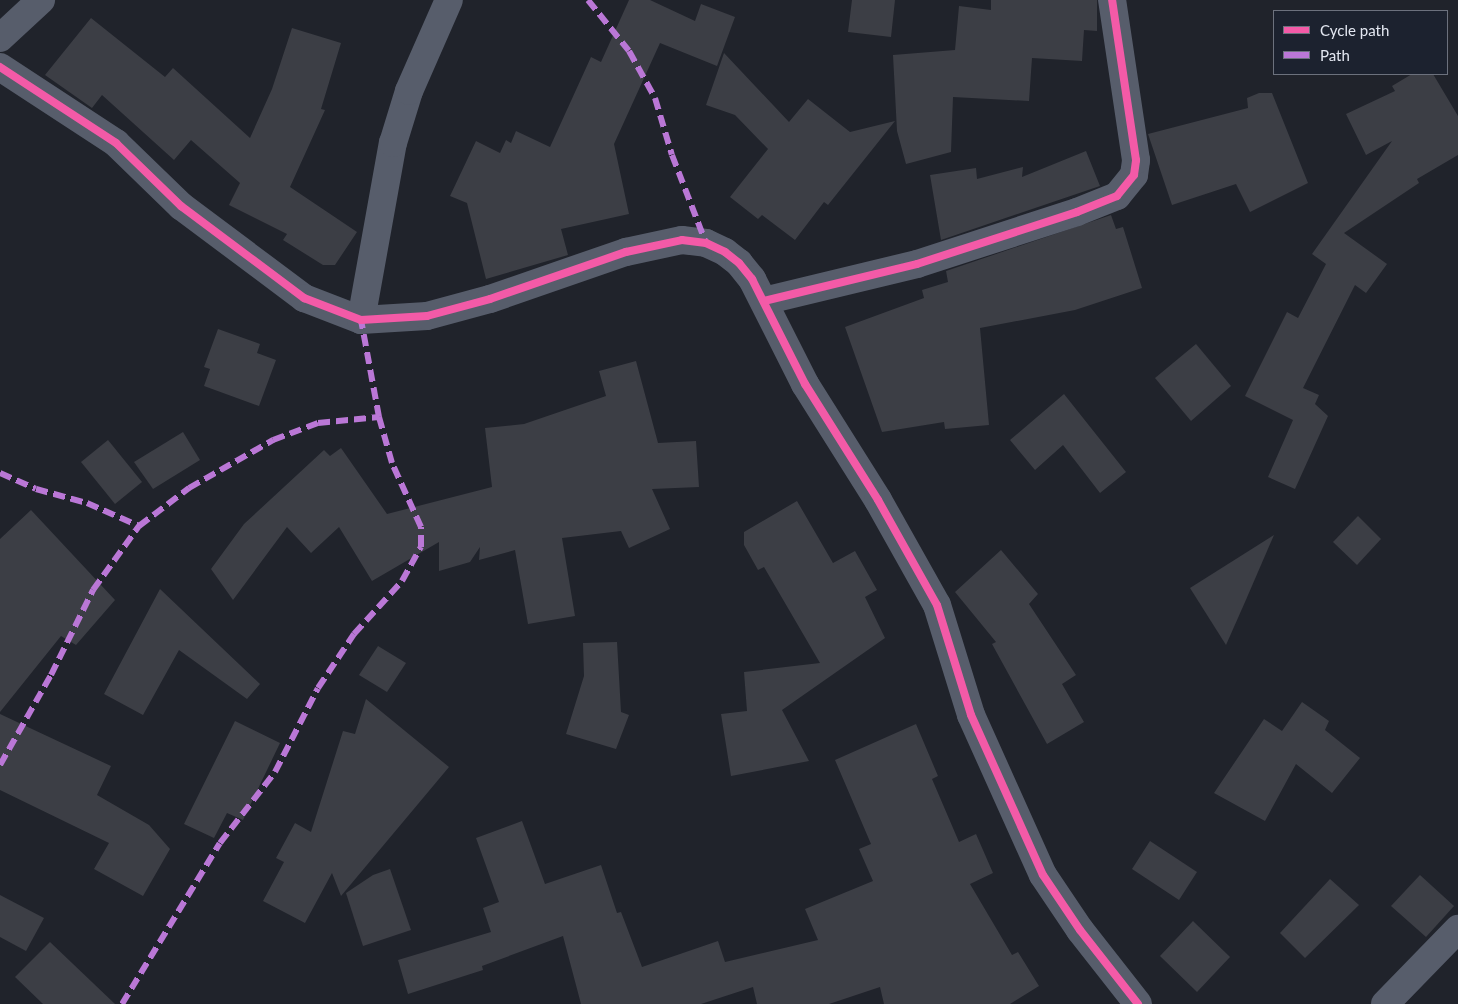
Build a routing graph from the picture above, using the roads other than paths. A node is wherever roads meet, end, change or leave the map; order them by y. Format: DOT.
graph roads {
  1 [pos="40,0"];
  2 [pos="449,0"];
  3 [pos="1112,0"];
  4 [pos="0,38"];
  5 [pos="0,67"];
  6 [pos="764,301"];
  7 [pos="362,320"];
  8 [pos="1458,929"];
  9 [pos="1138,1004"];
  10 [pos="1385,1004"];
  1 -- 4 [label="street"];
  2 -- 7 [label="street"];
  3 -- 6 [label="street"];
  5 -- 7 [label="street"];
  6 -- 7 [label="street"];
  6 -- 9 [label="street"];
  8 -- 10 [label="street"];
}
